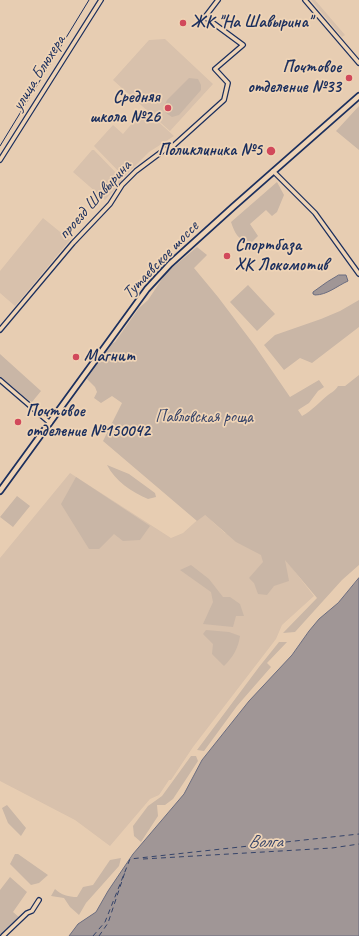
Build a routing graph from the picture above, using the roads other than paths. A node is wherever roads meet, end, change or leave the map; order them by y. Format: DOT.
graph roads {
  1 [pos="100,0"];
  2 [pos="218,0"];
  3 [pos="305,0"];
  4 [pos="359,63"];
  5 [pos="359,96"];
  6 [pos="0,160"];
  7 [pos="273,171"];
  8 [pos="359,274"];
  9 [pos="0,330"];
  10 [pos="0,380"];
  11 [pos="50,423"];
  12 [pos="0,492"];
  13 [pos="39,900"];
  14 [pos="3,936"];
  1 -- 6 [label="street, улица Блюхера"];
  2 -- 9 [label="street, проезд Шавырина"];
  3 -- 4 [label="street"];
  5 -- 7 [label="main road, Тутаевское шоссе"];
  7 -- 8 [label="street"];
  7 -- 11 [label="main road, Тутаевское шоссе"];
  10 -- 11 [label="street"];
  11 -- 12 [label="main road, Тутаевское шоссе"];
  13 -- 14 [label="street"];
}
